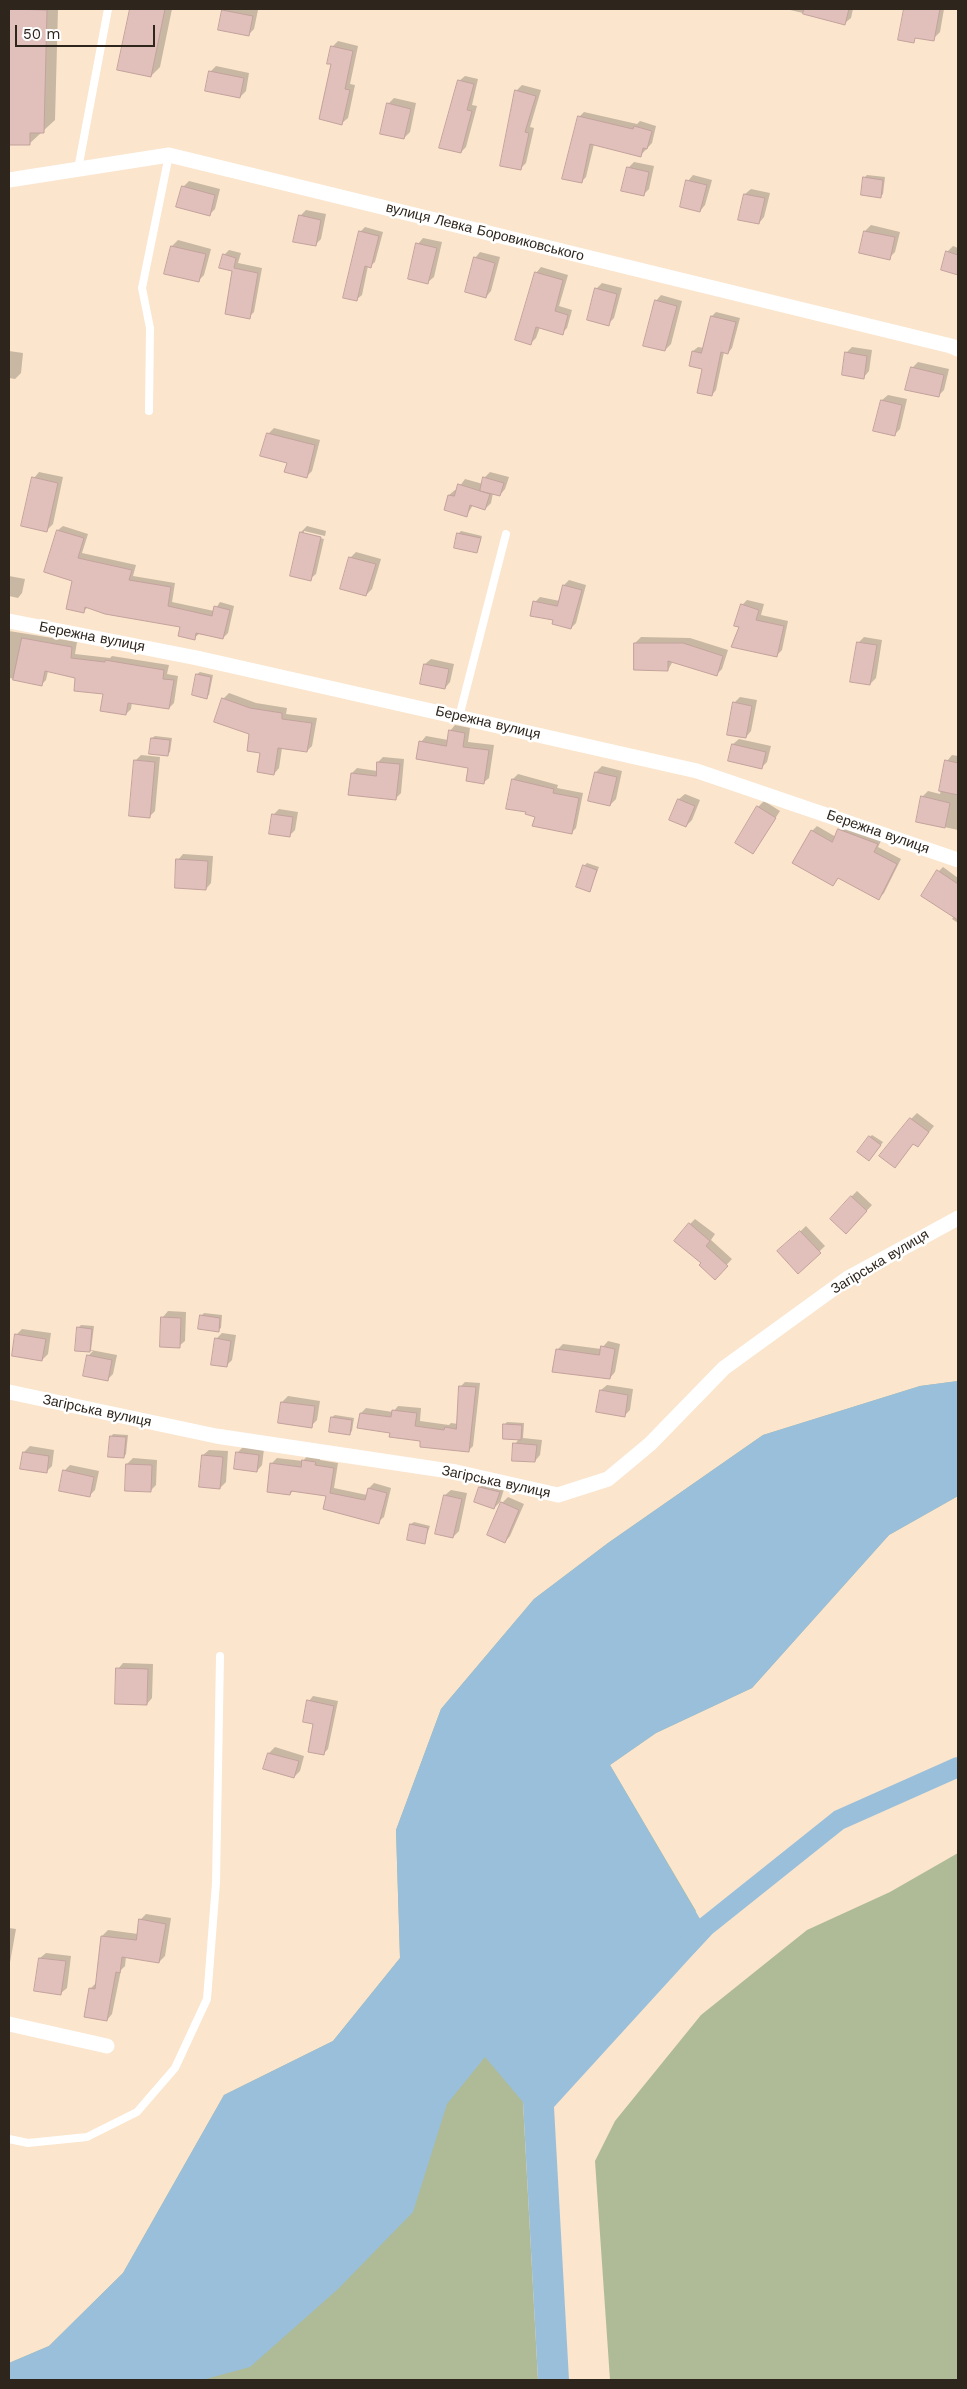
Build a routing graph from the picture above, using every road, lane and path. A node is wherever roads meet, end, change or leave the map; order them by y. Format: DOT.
graph roads {
  1 [pos="108,9"];
  2 [pos="169,155"];
  3 [pos="78,169"];
  4 [pos="9,180"];
  5 [pos="958,349"];
  6 [pos="149,411"];
  7 [pos="506,534"];
  8 [pos="9,621"];
  9 [pos="459,717"];
  10 [pos="958,860"];
  11 [pos="958,1218"];
  12 [pos="9,1392"];
  13 [pos="220,1656"];
  14 [pos="9,2024"];
  15 [pos="108,2046"];
  16 [pos="9,2139"];
  1 -- 3 [label="lane"];
  2 -- 3 [label="street, вулиця Левка Боровиковського"];
  2 -- 5 [label="street, вулиця Левка Боровиковського"];
  2 -- 6 [label="lane"];
  3 -- 4 [label="street, вулиця Левка Боровиковського"];
  7 -- 9 [label="lane"];
  8 -- 9 [label="street, Бережна вулиця"];
  9 -- 10 [label="street, Бережна вулиця"];
  11 -- 12 [label="street, Загірська вулиця"];
  13 -- 16 [label="lane"];
  14 -- 15 [label="street"];
}
